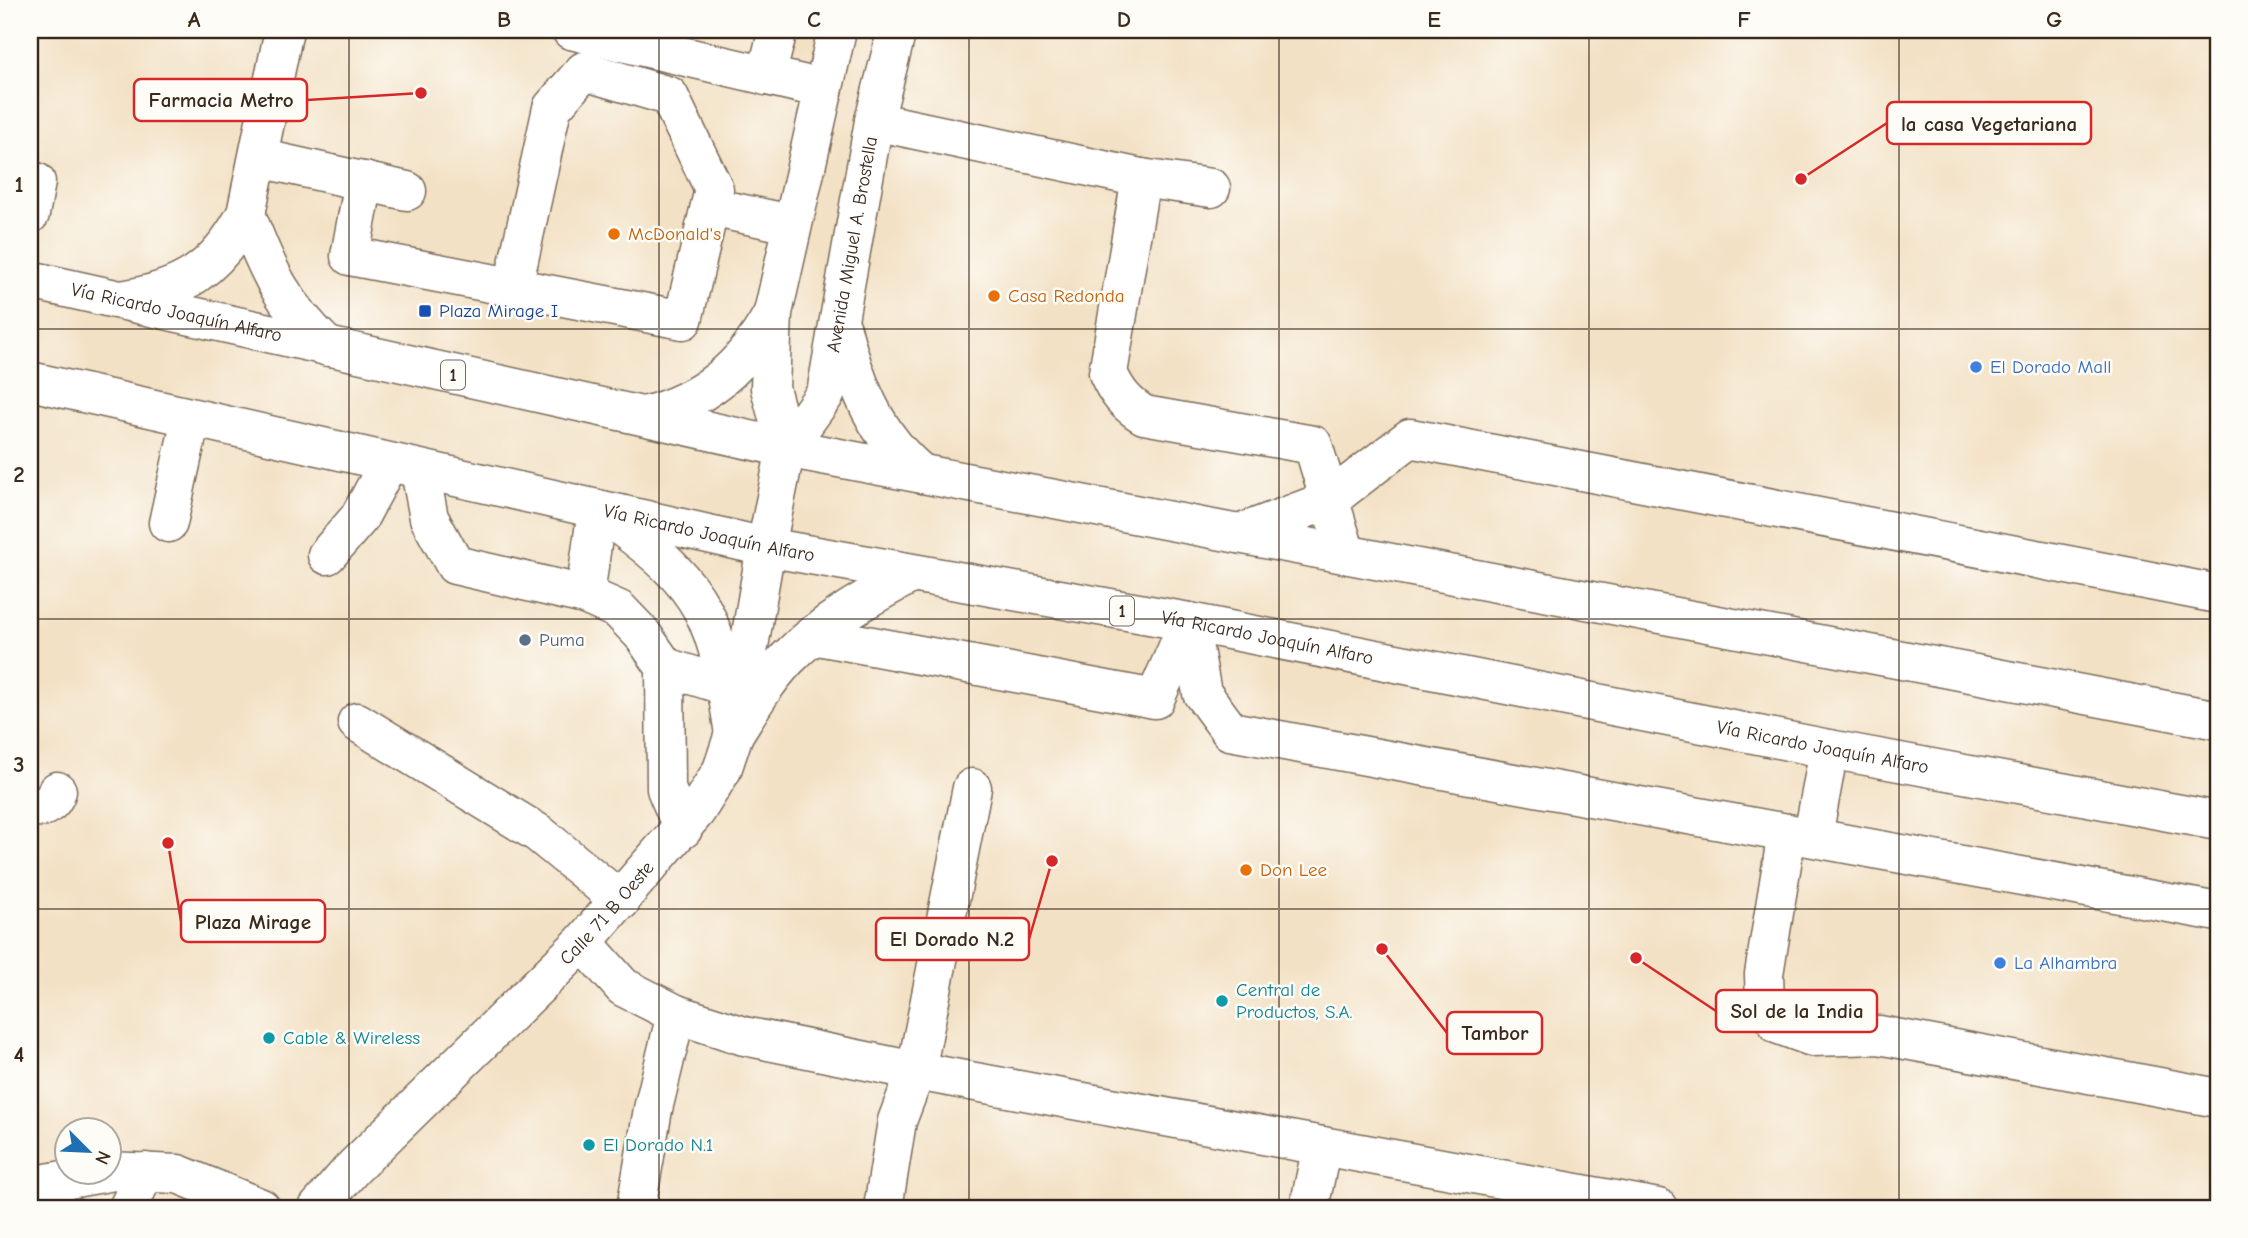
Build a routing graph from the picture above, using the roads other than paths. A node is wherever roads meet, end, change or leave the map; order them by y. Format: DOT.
graph roads {
  1 [pos="285,30"];
  2 [pos="571,30"];
  3 [pos="778,30"];
  4 [pos="837,30"];
  5 [pos="897,30"];
  6 [pos="766,76"];
  7 [pos="823,89"];
  8 [pos="874,121"];
  9 [pos="259,158"];
  10 [pos="1141,178"];
  11 [pos="30,181"];
  12 [pos="364,181"];
  13 [pos="1211,188"];
  14 [pos="407,191"];
  15 [pos="710,207"];
  16 [pos="30,214"];
  17 [pos="246,214"];
  18 [pos="791,224"];
  19 [pos="30,280"];
  20 [pos="513,287"];
  21 [pos="121,300"];
  22 [pos="773,313"];
  23 [pos="839,317"];
  24 [pos="328,347"];
  25 [pos="30,382"];
  26 [pos="644,416"];
  27 [pos="191,418"];
  28 [pos="786,448"];
  29 [pos="404,467"];
  30 [pos="922,474"];
  31 [pos="1329,500"];
  32 [pos="597,509"];
  33 [pos="168,523"];
  34 [pos="1239,534"];
  35 [pos="766,547"];
  36 [pos="1346,554"];
  37 [pos="327,555"];
  38 [pos="911,574"];
  39 [pos="2218,594"];
  40 [pos="585,595"];
  41 [pos="1189,622"];
  42 [pos="814,635"];
  43 [pos="665,667"];
  44 [pos="727,686"];
  45 [pos="2218,720"];
  46 [pos="357,722"];
  47 [pos="734,734"];
  48 [pos="1829,749"];
  49 [pos="972,788"];
  50 [pos="2218,821"];
  51 [pos="683,829"];
  52 [pos="1800,835"];
  53 [pos="621,901"];
  54 [pos="2218,912"];
  55 [pos="583,943"];
  56 [pos="676,1014"];
  57 [pos="916,1071"];
  58 [pos="2218,1098"];
  59 [pos="1322,1146"];
  60 [pos="122,1172"];
  61 [pos="122,1181"];
  62 [pos="52,1183"];
  63 [pos="30,1186"];
  64 [pos="128,1208"];
  65 [pos="261,1208"];
  66 [pos="318,1208"];
  67 [pos="636,1208"];
  68 [pos="883,1208"];
  69 [pos="1309,1208"];
  70 [pos="1658,1208"];
  1 -- 9 [label="main road"];
  2 -- 6 [label="main road"];
  3 -- 6 [label="main road"];
  4 -- 7 [label="main road, Avenida Miguel A. Brostella"];
  5 -- 8 [label="main road, Avenida Miguel A. Brostella"];
  6 -- 7 [label="main road"];
  7 -- 18 [label="main road, Avenida Miguel A. Brostella"];
  8 -- 10 [label="main road"];
  8 -- 23 [label="main road, Avenida Miguel A. Brostella"];
  9 -- 12 [label="main road"];
  9 -- 17 [label="main road"];
  10 -- 13 [label="main road"];
  10 -- 31 [label="main road"];
  11 -- 16 [label="main road"];
  12 -- 14 [label="main road"];
  12 -- 20 [label="main road"];
  15 -- 18 [label="main road"];
  15 -- 20 [label="main road"];
  15 -- 20 [label="main road"];
  17 -- 21 [label="main road"];
  17 -- 24 [label="main road"];
  18 -- 22 [label="main road, Avenida Miguel A. Brostella"];
  19 -- 21 [label="main road, Vía Ricardo Joaquín Alfaro / 1"];
  21 -- 24 [label="main road, Vía Ricardo Joaquín Alfaro / 1"];
  22 -- 26 [label="main road"];
  22 -- 28 [label="main road, Avenida Miguel A. Brostella"];
  23 -- 28 [label="main road, Avenida Miguel A. Brostella"];
  23 -- 30 [label="main road"];
  24 -- 26 [label="main road, Vía Ricardo Joaquín Alfaro / 1"];
  25 -- 27 [label="main road, Vía Ricardo Joaquín Alfaro / 1"];
  26 -- 28 [label="main road, Vía Ricardo Joaquín Alfaro / 1"];
  27 -- 29 [label="main road, Vía Ricardo Joaquín Alfaro / 1"];
  27 -- 33 [label="main road"];
  28 -- 30 [label="main road, Vía Ricardo Joaquín Alfaro / 1"];
  28 -- 35 [label="main road, Avenida Miguel A. Brostella"];
  29 -- 32 [label="main road, Vía Ricardo Joaquín Alfaro / 1"];
  29 -- 37 [label="main road"];
  29 -- 40 [label="main road"];
  30 -- 34 [label="main road, Vía Ricardo Joaquín Alfaro / 1"];
  31 -- 34 [label="main road"];
  31 -- 36 [label="main road"];
  31 -- 39 [label="main road"];
  32 -- 35 [label="main road, Vía Ricardo Joaquín Alfaro / 1"];
  32 -- 40 [label="main road"];
  32 -- 44 [label="main road"];
  34 -- 36 [label="main road, Vía Ricardo Joaquín Alfaro / 1"];
  35 -- 38 [label="main road, Vía Ricardo Joaquín Alfaro / 1"];
  35 -- 47 [label="main road, Calle 71 B Oeste"];
  36 -- 45 [label="main road, Vía Ricardo Joaquín Alfaro / 1"];
  38 -- 41 [label="main road, Vía Ricardo Joaquín Alfaro / 1"];
  38 -- 42 [label="main road"];
  40 -- 43 [label="main road"];
  41 -- 42 [label="main road"];
  41 -- 48 [label="main road, Vía Ricardo Joaquín Alfaro / 1"];
  41 -- 52 [label="main road"];
  42 -- 47 [label="main road"];
  43 -- 44 [label="main road"];
  43 -- 51 [label="main road"];
  44 -- 47 [label="main road"];
  46 -- 53 [label="main road"];
  47 -- 51 [label="main road, Calle 71 B Oeste"];
  48 -- 50 [label="main road, Vía Ricardo Joaquín Alfaro / 1"];
  48 -- 52 [label="main road"];
  49 -- 57 [label="main road"];
  51 -- 53 [label="main road, Calle 71 B Oeste"];
  52 -- 54 [label="main road"];
  52 -- 58 [label="main road"];
  53 -- 55 [label="main road, Calle 71 B Oeste"];
  55 -- 56 [label="main road"];
  55 -- 66 [label="main road, Calle 71 B Oeste"];
  56 -- 57 [label="main road"];
  56 -- 67 [label="main road"];
  57 -- 59 [label="main road"];
  57 -- 68 [label="main road"];
  59 -- 69 [label="main road"];
  59 -- 70 [label="main road"];
  60 -- 65 [label="main road"];
  61 -- 64 [label="main road"];
  62 -- 63 [label="main road"];
}
